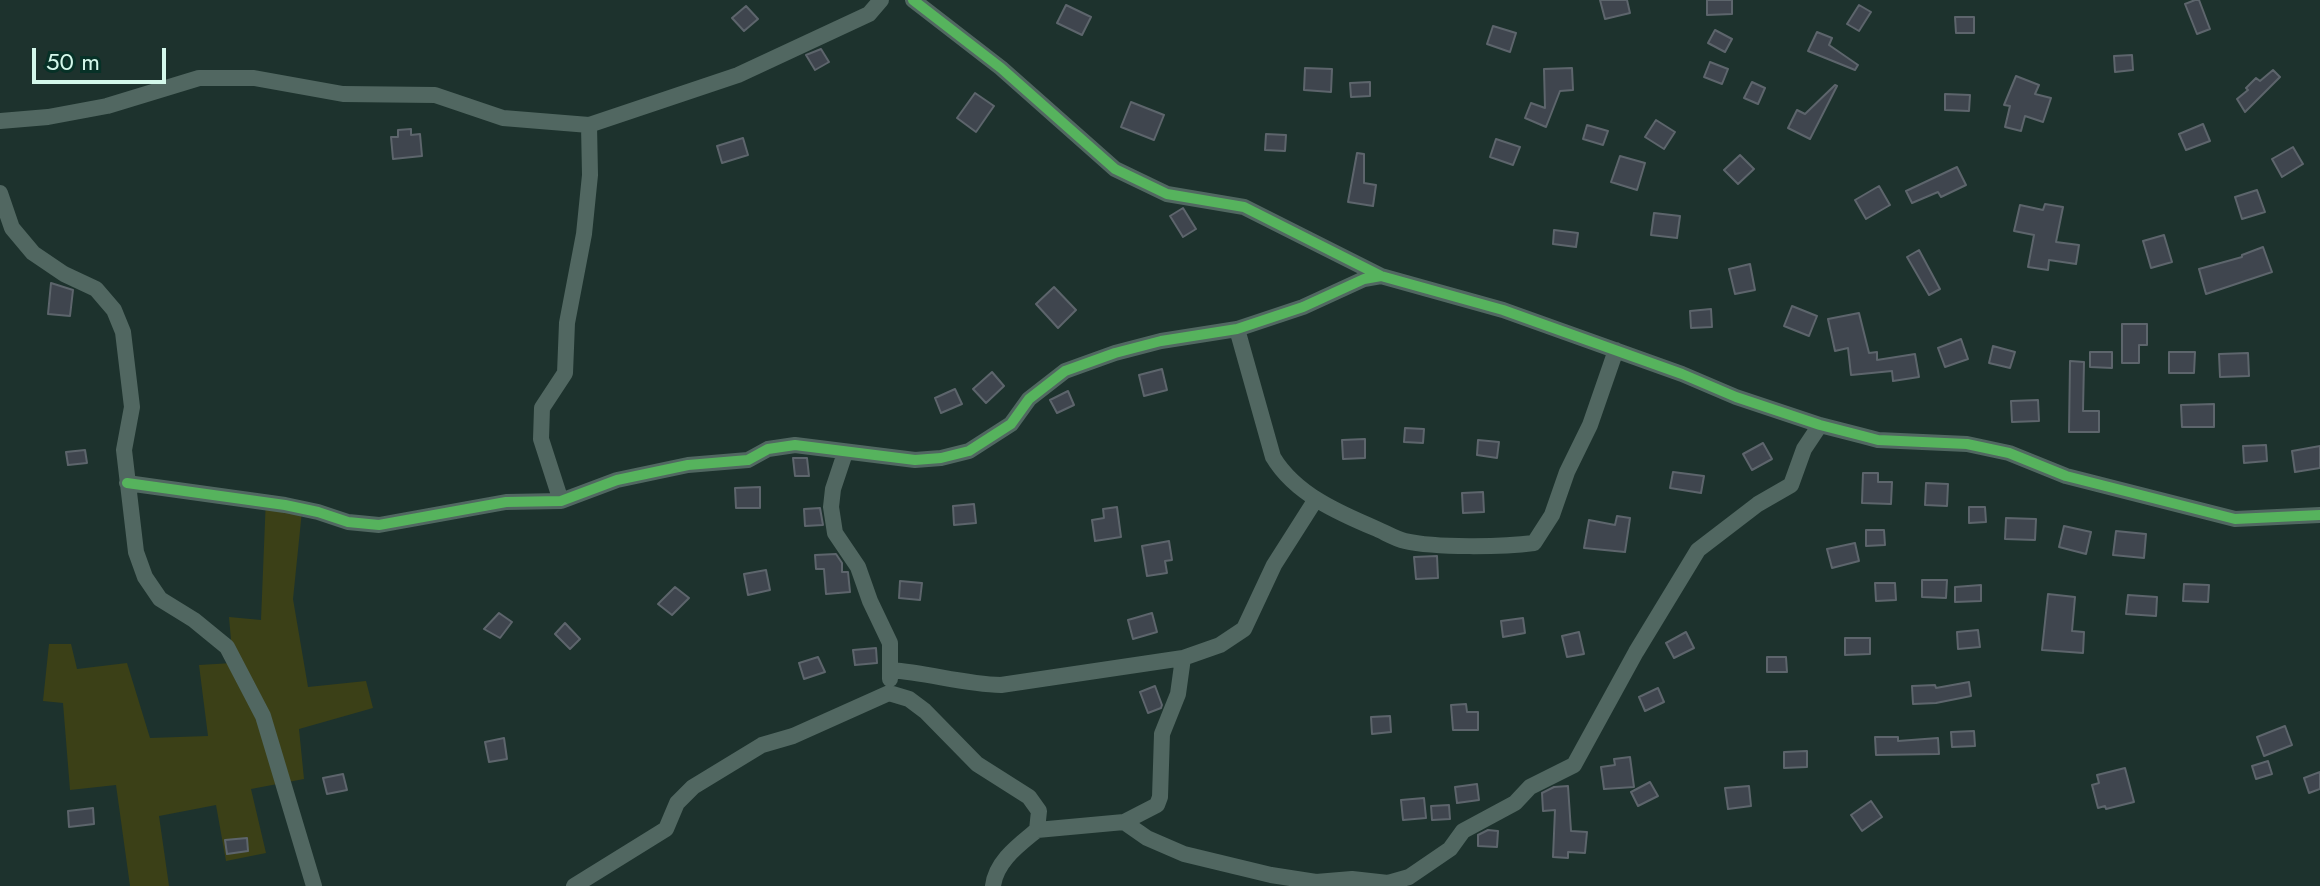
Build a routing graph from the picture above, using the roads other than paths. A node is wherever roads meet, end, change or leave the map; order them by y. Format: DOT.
graph roads {
  1 [pos="881,0"];
  2 [pos="913,0"];
  3 [pos="0,121"];
  4 [pos="589,125"];
  5 [pos="0,193"];
  6 [pos="1381,276"];
  7 [pos="1237,329"];
  8 [pos="1616,350"];
  9 [pos="1820,425"];
  10 [pos="845,453"];
  11 [pos="127,483"];
  12 [pos="1316,499"];
  13 [pos="561,501"];
  14 [pos="2320,515"];
  15 [pos="1183,658"];
  16 [pos="891,670"];
  17 [pos="889,693"];
  18 [pos="1124,822"];
  19 [pos="1037,830"];
  20 [pos="314,886"];
  21 [pos="574,886"];
  22 [pos="993,886"];
  1 -- 4 [label="street"];
  2 -- 6 [label="street"];
  3 -- 4 [label="street"];
  4 -- 13 [label="street"];
  5 -- 11 [label="street"];
  6 -- 7 [label="street"];
  6 -- 8 [label="street"];
  7 -- 10 [label="street"];
  7 -- 12 [label="street"];
  8 -- 9 [label="street"];
  8 -- 12 [label="street"];
  9 -- 14 [label="street"];
  9 -- 18 [label="street"];
  10 -- 13 [label="street"];
  10 -- 16 [label="street"];
  11 -- 13 [label="street"];
  11 -- 20 [label="street"];
  12 -- 15 [label="street"];
  15 -- 16 [label="street"];
  15 -- 18 [label="street"];
  16 -- 17 [label="street"];
  17 -- 19 [label="street"];
  17 -- 21 [label="street"];
  18 -- 19 [label="street"];
  19 -- 22 [label="street"];
}
